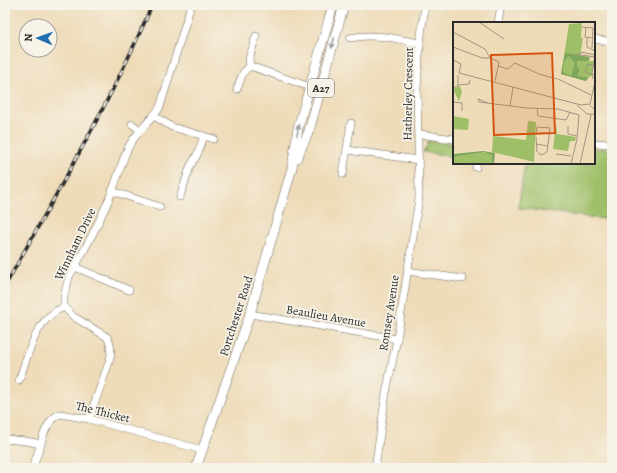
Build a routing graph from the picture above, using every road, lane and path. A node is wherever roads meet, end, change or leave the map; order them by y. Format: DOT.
graph roads {
  1 [pos="191,5"];
  2 [pos="333,5"];
  3 [pos="344,5"];
  4 [pos="425,5"];
  5 [pos="501,5"];
  6 [pos="498,22"];
  7 [pos="256,36"];
  8 [pos="350,38"];
  9 [pos="595,39"];
  10 [pos="420,42"];
  11 [pos="612,42"];
  12 [pos="250,66"];
  13 [pos="310,87"];
  14 [pos="237,89"];
  15 [pos="154,116"];
  16 [pos="352,123"];
  17 [pos="132,124"];
  18 [pos="140,130"];
  19 [pos="418,134"];
  20 [pos="204,136"];
  21 [pos="214,138"];
  22 [pos="453,139"];
  23 [pos="595,143"];
  24 [pos="612,144"];
  25 [pos="347,150"];
  26 [pos="418,160"];
  27 [pos="292,168"];
  28 [pos="343,174"];
  29 [pos="112,191"];
  30 [pos="180,197"];
  31 [pos="160,207"];
  32 [pos="75,266"];
  33 [pos="407,271"];
  34 [pos="463,279"];
  35 [pos="129,290"];
  36 [pos="64,307"];
  37 [pos="250,314"];
  38 [pos="397,339"];
  39 [pos="19,380"];
  40 [pos="89,419"];
  41 [pos="5,439"];
  42 [pos="40,444"];
  43 [pos="202,450"];
  44 [pos="32,468"];
  45 [pos="196,468"];
  46 [pos="375,468"];
  1 -- 15 [label="street, Winnham Drive"];
  2 -- 13 [label="main road, Portchester Road / A27"];
  3 -- 27 [label="main road, Portchester Road / A27, one-way"];
  4 -- 10 [label="street, Hatherley Crescent"];
  5 -- 6 [label="street"];
  7 -- 12 [label="street"];
  8 -- 10 [label="street"];
  9 -- 11 [label="street"];
  10 -- 19 [label="street, Hatherley Crescent"];
  12 -- 13 [label="street"];
  12 -- 14 [label="street"];
  27 -- 13 [label="main road, Portchester Road / A27, one-way"];
  15 -- 18 [label="street, Winnham Drive"];
  15 -- 20 [label="street"];
  16 -- 25 [label="street"];
  17 -- 18 [label="street"];
  18 -- 29 [label="street, Winnham Drive"];
  19 -- 22 [label="street"];
  19 -- 26 [label="street, Hatherley Crescent"];
  20 -- 21 [label="street"];
  20 -- 30 [label="street"];
  23 -- 24 [label="street"];
  25 -- 26 [label="street"];
  25 -- 28 [label="street"];
  26 -- 33 [label="street, Romsey Avenue"];
  27 -- 37 [label="main road, Portchester Road / A27"];
  29 -- 31 [label="street"];
  29 -- 32 [label="street, Winnham Drive"];
  32 -- 35 [label="street"];
  32 -- 36 [label="street, Winnham Drive"];
  33 -- 34 [label="street"];
  33 -- 38 [label="street, Romsey Avenue"];
  36 -- 39 [label="street"];
  36 -- 40 [label="street"];
  37 -- 38 [label="street, Beaulieu Avenue"];
  37 -- 43 [label="main road, Portchester Road / A27"];
  38 -- 46 [label="street, Romsey Avenue"];
  40 -- 42 [label="street, The Thicket"];
  40 -- 43 [label="street, The Thicket"];
  41 -- 42 [label="street"];
  42 -- 44 [label="street, The Thicket"];
  43 -- 45 [label="main road, Portchester Road / A27"];
}
